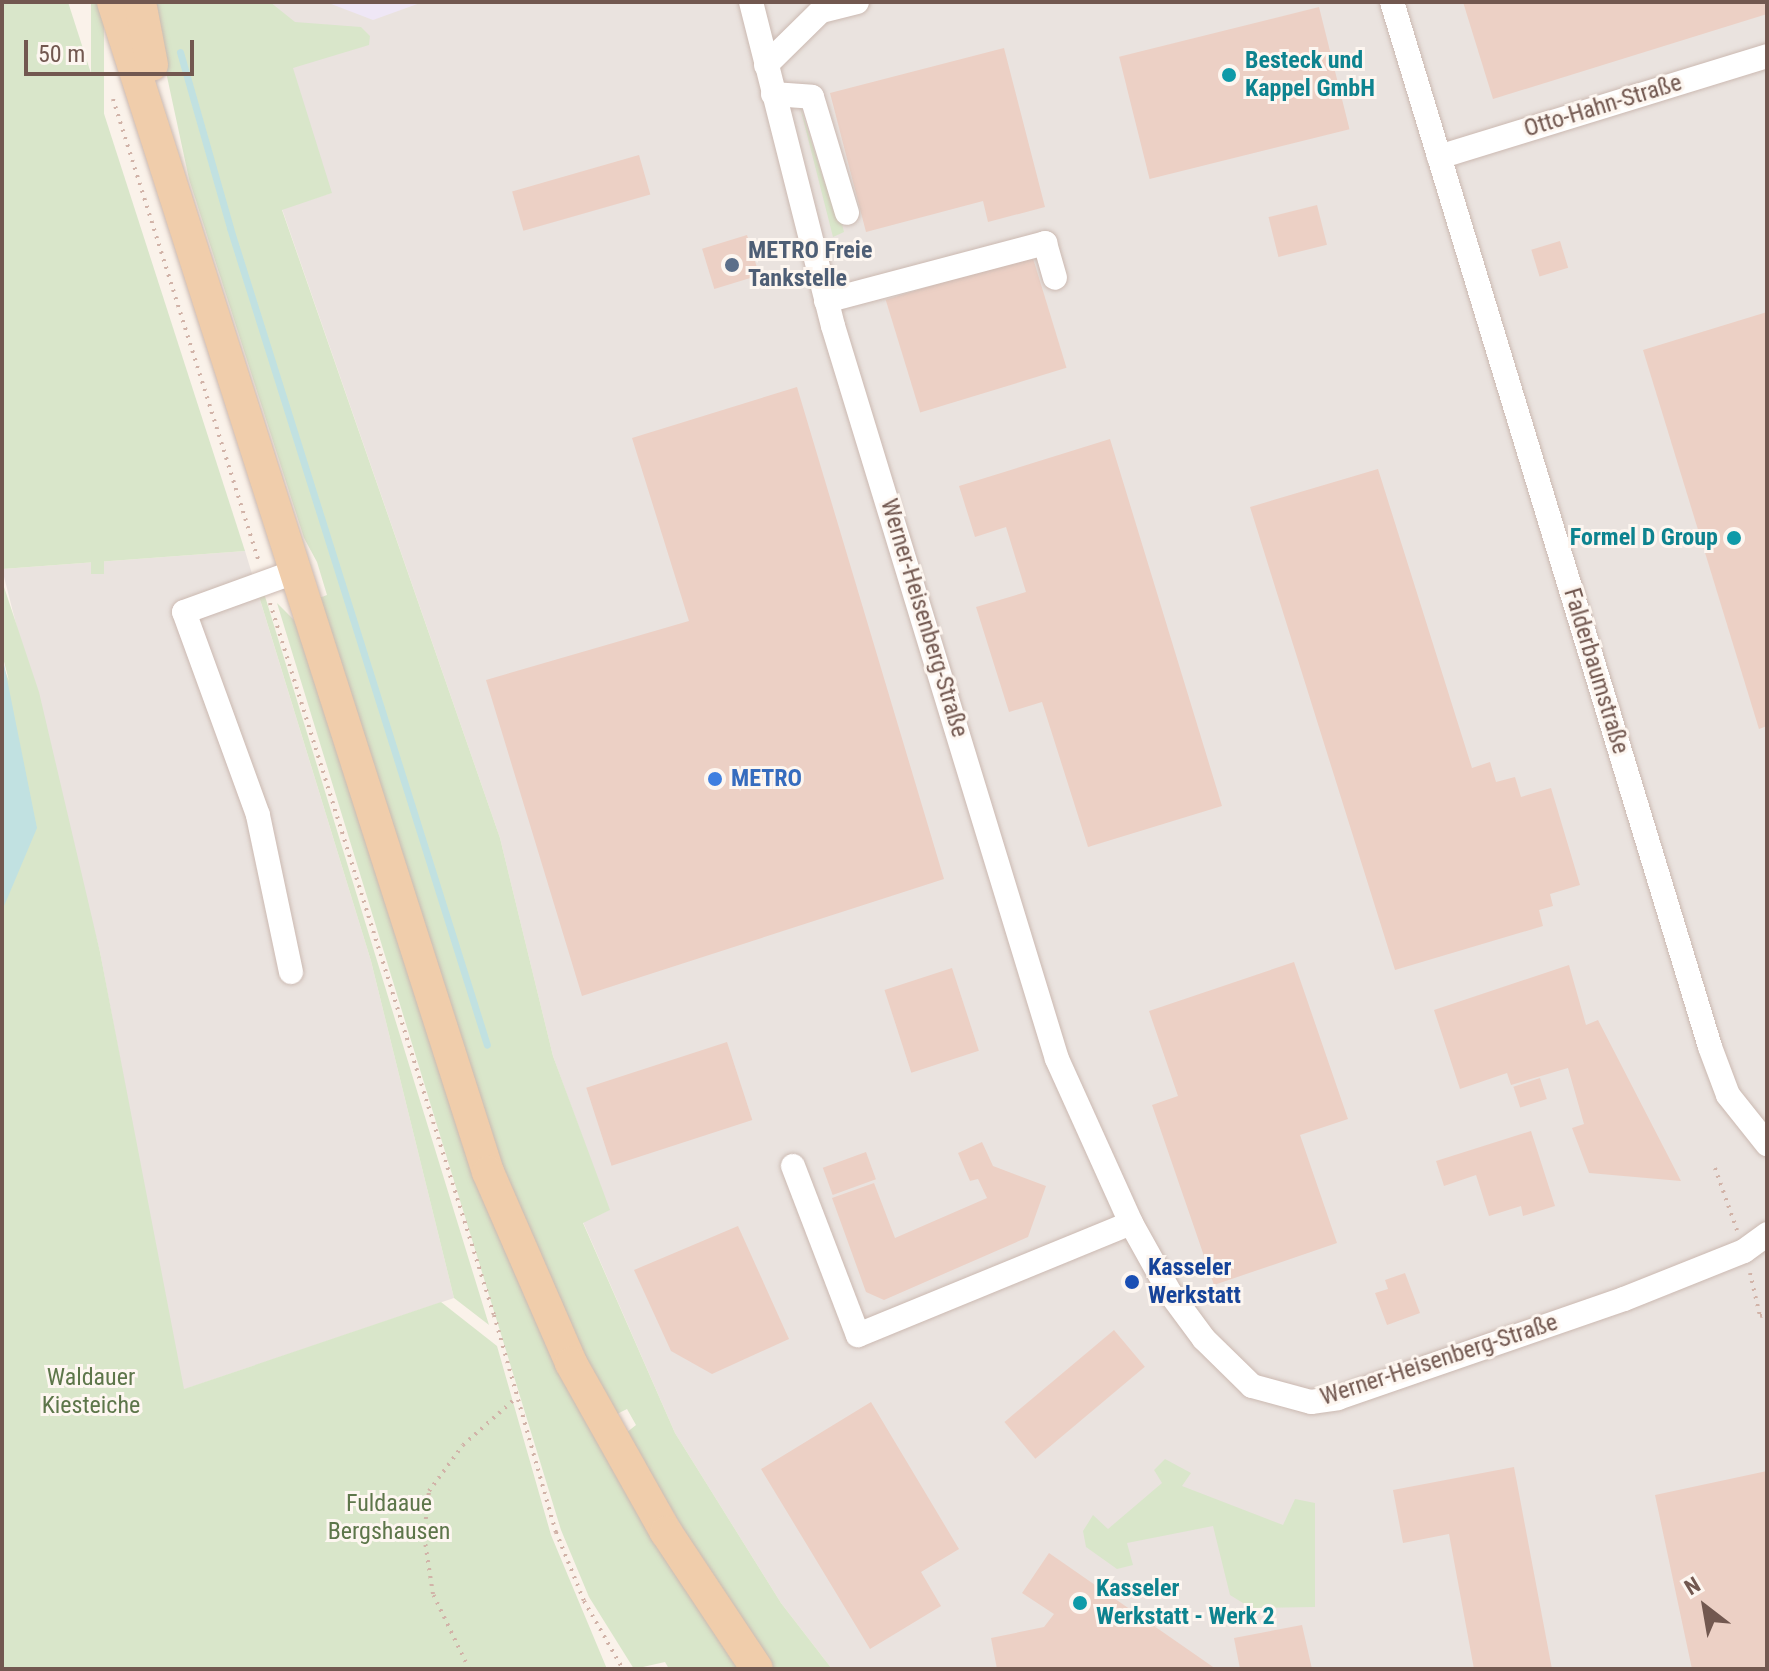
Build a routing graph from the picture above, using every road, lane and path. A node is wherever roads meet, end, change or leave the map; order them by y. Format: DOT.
graph roads {
  1 [pos="113,2"];
  2 [pos="140,2"];
  3 [pos="751,2"];
  4 [pos="857,2"];
  5 [pos="1392,2"];
  6 [pos="820,6"];
  7 [pos="1767,56"];
  8 [pos="766,65"];
  9 [pos="110,91"];
  10 [pos="773,94"];
  11 [pos="1439,157"];
  12 [pos="175,182"];
  13 [pos="847,213"];
  14 [pos="1055,278"];
  15 [pos="826,301"];
  16 [pos="297,571"];
  17 [pos="266,582"];
  18 [pos="291,972"];
  19 [pos="1767,1144"];
  20 [pos="793,1166"];
  21 [pos="1131,1223"];
  22 [pos="1767,1234"];
  23 [pos="516,1398"];
  24 [pos="469,1669"];
  25 [pos="623,1669"];
  26 [pos="757,1669"];
  1 -- 12 [label="main road"];
  2 -- 12 [label="main road"];
  3 -- 8 [label="street, Werner-Heisenberg-Straße"];
  4 -- 6 [label="street"];
  5 -- 11 [label="street, Falderbaumstraße"];
  6 -- 8 [label="street"];
  7 -- 11 [label="street, Otto-Hahn-Straße"];
  8 -- 10 [label="street, Werner-Heisenberg-Straße"];
  9 -- 17 [label="path"];
  10 -- 13 [label="street"];
  10 -- 15 [label="street, Werner-Heisenberg-Straße"];
  11 -- 19 [label="street, Falderbaumstraße"];
  12 -- 16 [label="main road"];
  14 -- 15 [label="street"];
  15 -- 21 [label="street, Werner-Heisenberg-Straße"];
  16 -- 17 [label="street"];
  16 -- 26 [label="main road"];
  17 -- 18 [label="street"];
  17 -- 23 [label="path"];
  20 -- 21 [label="street"];
  21 -- 22 [label="street, Werner-Heisenberg-Straße"];
  23 -- 24 [label="path"];
  23 -- 25 [label="path"];
}
